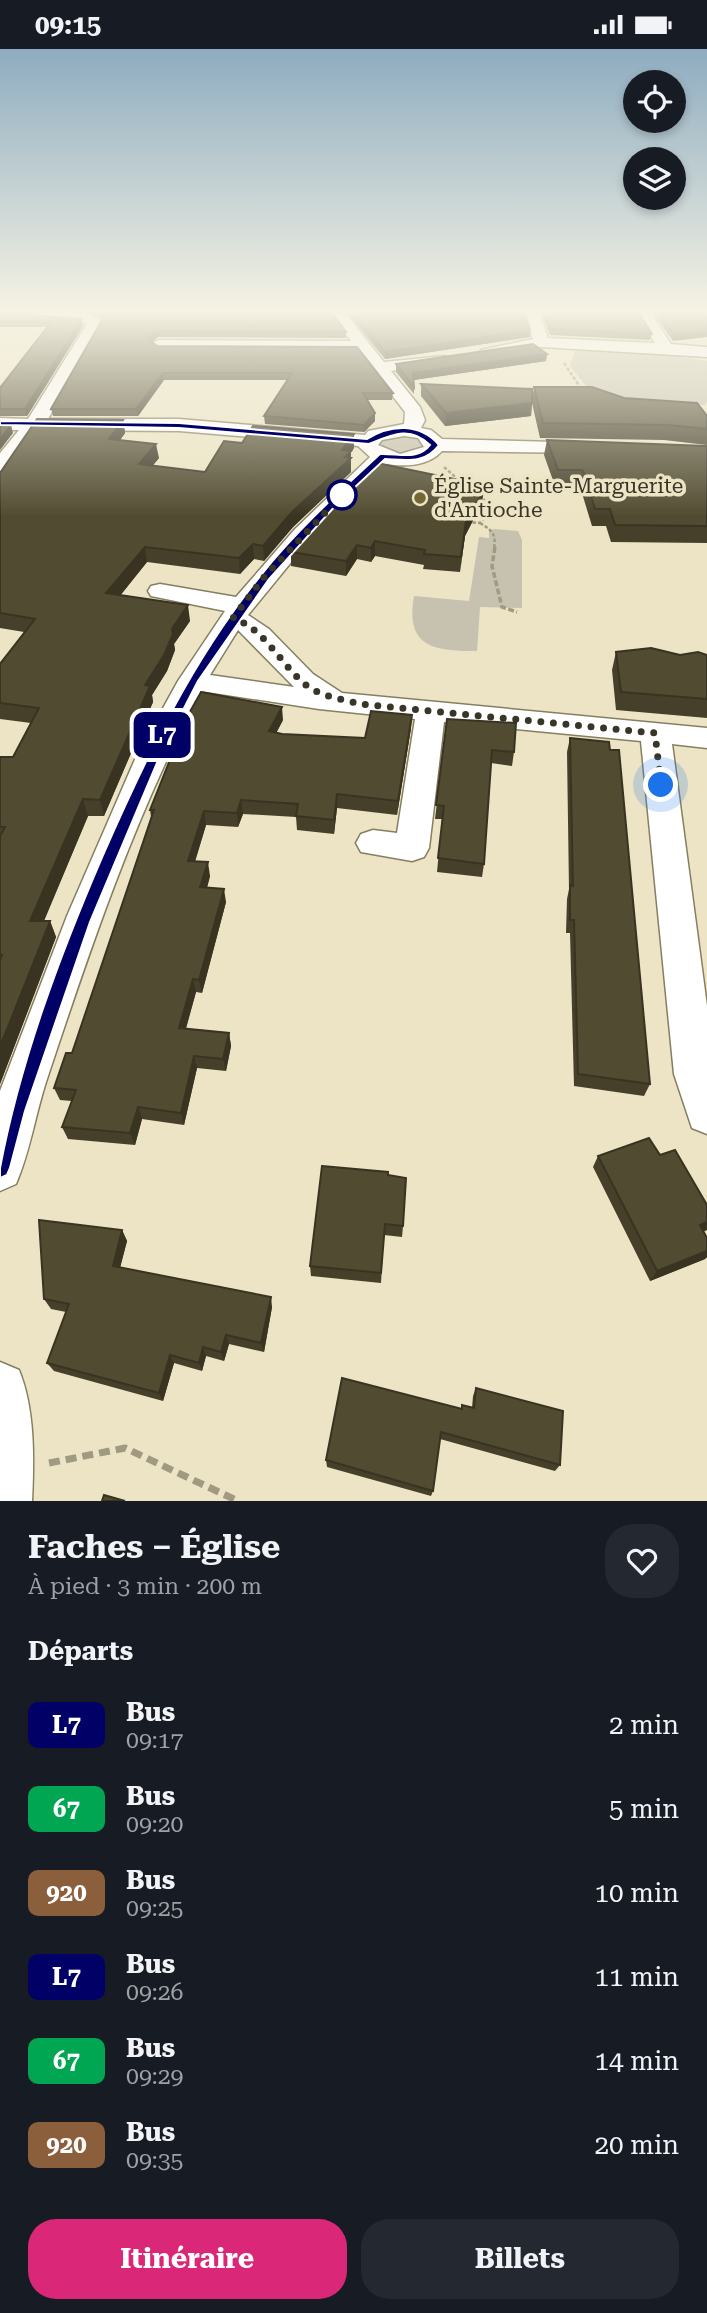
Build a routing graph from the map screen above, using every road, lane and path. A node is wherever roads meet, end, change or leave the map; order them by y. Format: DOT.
graph roads {
  1 [pos="61,381"];
  2 [pos="391,381"];
  3 [pos="35,423"];
  4 [pos="0,424"];
  5 [pos="410,431"];
  6 [pos="444,444"];
  7 [pos="605,447"];
  8 [pos="376,449"];
  9 [pos="0,466"];
  10 [pos="469,489"];
  11 [pos="478,495"];
  12 [pos="463,521"];
  13 [pos="480,523"];
  14 [pos="160,591"];
  15 [pos="238,612"];
  16 [pos="517,612"];
  17 [pos="192,681"];
  18 [pos="359,704"];
  19 [pos="431,712"];
  20 [pos="655,733"];
  21 [pos="707,738"];
  22 [pos="373,843"];
  23 [pos="707,1113"];
  24 [pos="0,1168"];
  25 [pos="0,1389"];
  26 [pos="4,1486"];
  27 [pos="238,1501"];
  1 -- 3 [label="street"];
  2 -- 5 [label="street"];
  3 -- 4 [label="street"];
  3 -- 8 [label="street"];
  3 -- 9 [label="street"];
  5 -- 6 [label="street"];
  5 -- 8 [label="street"];
  6 -- 7 [label="street"];
  6 -- 8 [label="street"];
  6 -- 10 [label="path"];
  8 -- 15 [label="street"];
  11 -- 13 [label="path"];
  12 -- 13 [label="path"];
  13 -- 16 [label="path"];
  14 -- 15 [label="street"];
  15 -- 17 [label="street"];
  15 -- 18 [label="street"];
  17 -- 18 [label="street"];
  17 -- 24 [label="street"];
  18 -- 19 [label="street"];
  19 -- 20 [label="street"];
  19 -- 22 [label="street"];
  20 -- 21 [label="street"];
  20 -- 23 [label="street"];
  25 -- 26 [label="street"];
  26 -- 27 [label="path"];
}
